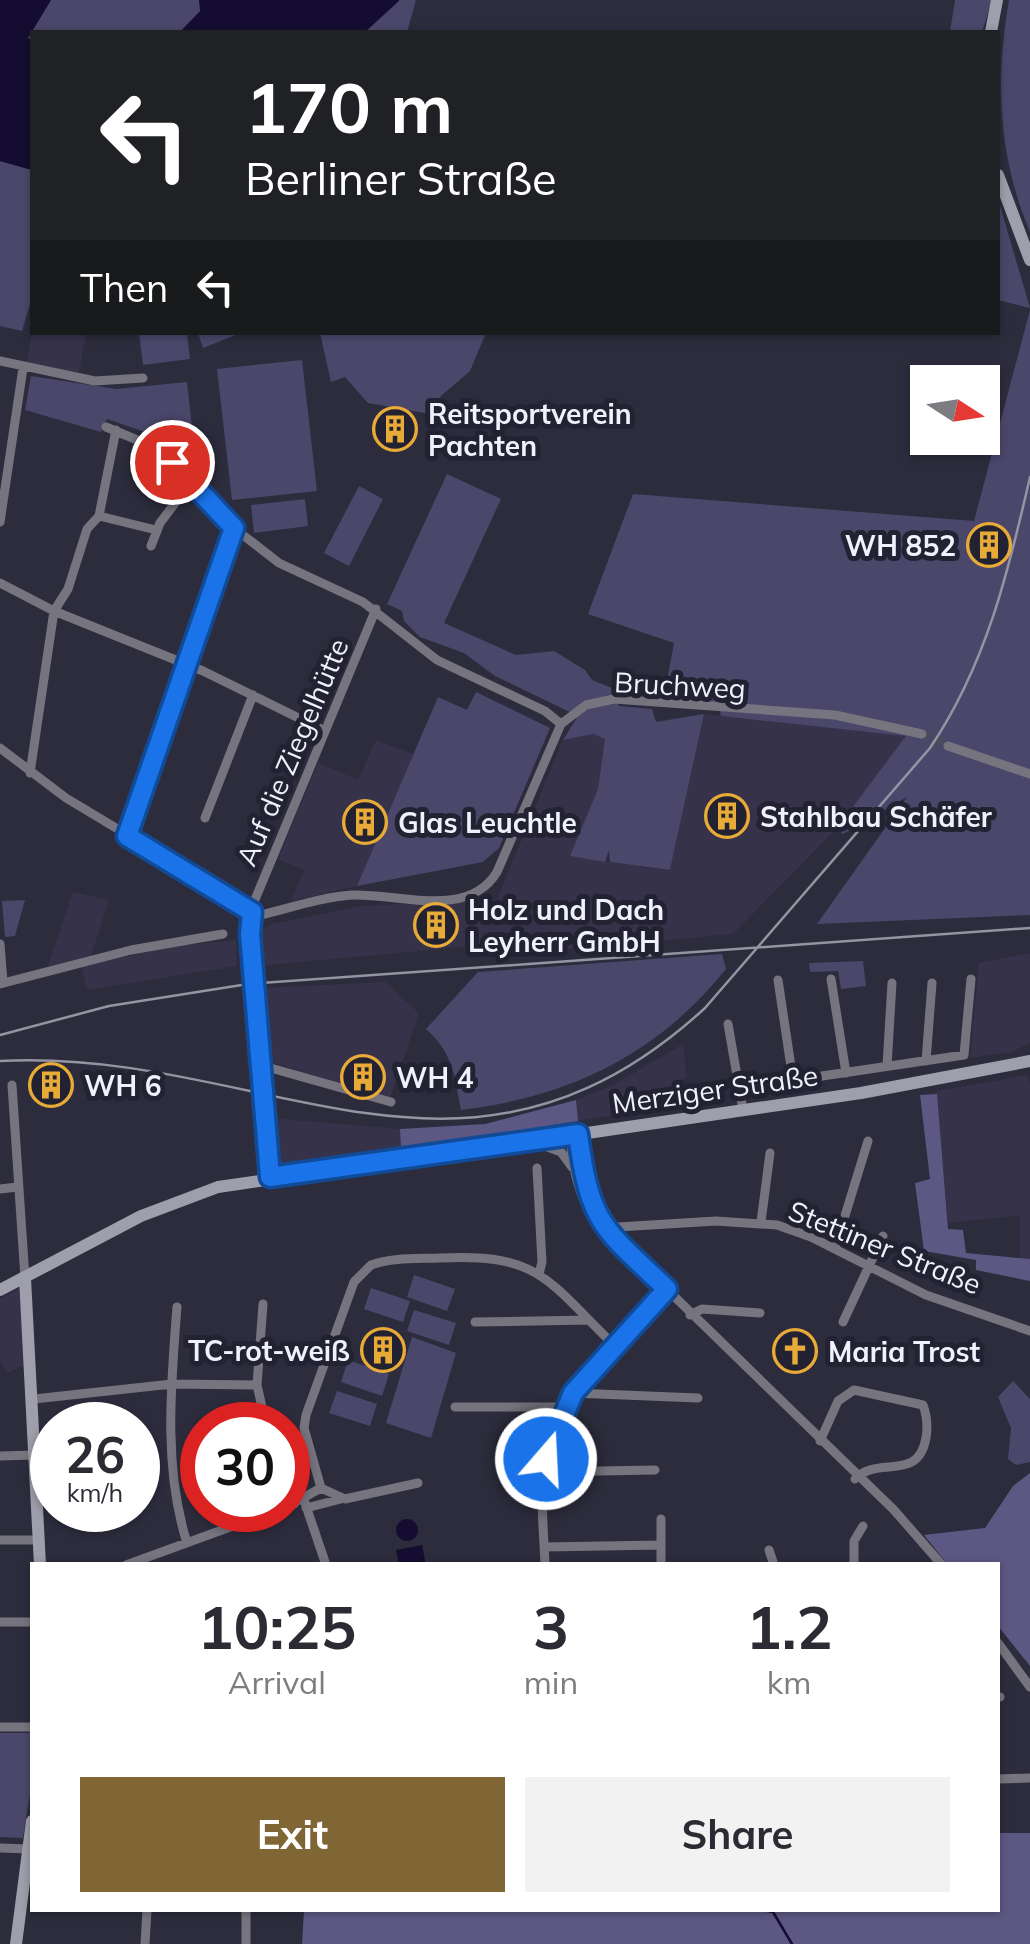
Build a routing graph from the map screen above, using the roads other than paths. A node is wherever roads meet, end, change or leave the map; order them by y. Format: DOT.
graph roads {
  1 [pos="997,0"];
  2 [pos="991,30"];
  3 [pos="1000,180"];
  4 [pos="1030,260"];
  5 [pos="0,361"];
  6 [pos="23,368"];
  7 [pos="143,378"];
  8 [pos="192,482"];
  9 [pos="100,516"];
  10 [pos="0,522"];
  11 [pos="234,528"];
  12 [pos="156,530"];
  13 [pos="151,546"];
  14 [pos="0,583"];
  15 [pos="376,609"];
  16 [pos="54,611"];
  17 [pos="188,664"];
  18 [pos="253,695"];
  19 [pos="561,724"];
  20 [pos="325,731"];
  21 [pos="922,734"];
  22 [pos="948,746"];
  23 [pos="0,748"];
  24 [pos="30,773"];
  25 [pos="1030,774"];
  26 [pos="205,818"];
  27 [pos="127,836"];
  28 [pos="252,912"];
  29 [pos="223,934"];
  30 [pos="0,944"];
  31 [pos="831,979"];
  32 [pos="971,979"];
  33 [pos="778,980"];
  34 [pos="932,982"];
  35 [pos="2,983"];
  36 [pos="892,983"];
  37 [pos="728,1024"];
  38 [pos="1030,1052"];
  39 [pos="926,1061"];
  40 [pos="1030,1061"];
  41 [pos="260,1065"];
  42 [pos="887,1066"];
  43 [pos="988,1071"];
  44 [pos="846,1073"];
  45 [pos="794,1080"];
  46 [pos="12,1085"];
  47 [pos="742,1088"];
  48 [pos="391,1102"];
  49 [pos="744,1110"];
  50 [pos="574,1134"];
  51 [pos="868,1140"];
  52 [pos="529,1141"];
  53 [pos="770,1153"];
  54 [pos="537,1168"];
  55 [pos="574,1169"];
  56 [pos="270,1177"];
  57 [pos="18,1187"];
  58 [pos="0,1188"];
  59 [pos="760,1222"];
  60 [pos="603,1232"];
  61 [pos="883,1236"];
  62 [pos="834,1248"];
  63 [pos="871,1267"];
  64 [pos="538,1274"];
  65 [pos="24,1278"];
  66 [pos="0,1290"];
  67 [pos="665,1291"];
  68 [pos="263,1304"];
  69 [pos="177,1306"];
  70 [pos="760,1313"];
  71 [pos="690,1315"];
  72 [pos="589,1320"];
  73 [pos="475,1322"];
  74 [pos="843,1322"];
  75 [pos="1030,1331"];
  76 [pos="614,1345"];
  77 [pos="172,1384"];
  78 [pos="257,1385"];
  79 [pos="573,1393"];
  80 [pos="698,1398"];
  81 [pos="34,1399"];
  82 [pos="34,1402"];
  83 [pos="261,1402"];
  84 [pos="565,1406"];
  85 [pos="456,1407"];
  86 [pos="820,1441"];
  87 [pos="30,1455"];
  88 [pos="0,1456"];
  89 [pos="654,1470"];
  90 [pos="544,1472"];
  91 [pos="857,1477"];
  92 [pos="418,1483"];
  93 [pos="322,1488"];
  94 [pos="310,1496"];
  95 [pos="340,1499"];
  96 [pos="310,1503"];
  97 [pos="661,1519"];
  98 [pos="863,1526"];
  99 [pos="310,1531"];
  100 [pos="39,1532"];
  101 [pos="217,1532"];
  102 [pos="0,1540"];
  103 [pos="39,1540"];
  104 [pos="187,1543"];
  105 [pos="661,1545"];
  106 [pos="544,1547"];
  107 [pos="769,1550"];
  108 [pos="40,1562"];
  109 [pos="137,1562"];
  110 [pos="325,1562"];
  111 [pos="544,1562"];
  112 [pos="661,1562"];
  113 [pos="773,1562"];
  114 [pos="854,1562"];
  115 [pos="935,1562"];
  116 [pos="0,1622"];
  117 [pos="30,1622"];
  118 [pos="1000,1637"];
  119 [pos="1000,1647"];
  120 [pos="1030,1678"];
  121 [pos="1030,1687"];
  122 [pos="0,1727"];
  123 [pos="30,1728"];
  124 [pos="1030,1778"];
  125 [pos="1000,1780"];
  126 [pos="0,1848"];
  127 [pos="30,1849"];
  128 [pos="148,1912"];
  129 [pos="246,1912"];
  130 [pos="16,1944"];
  131 [pos="145,1944"];
  132 [pos="246,1944"];
  1 -- 2 [label="main road"];
  3 -- 4 [label="main road"];
  5 -- 6 [label="street"];
  6 -- 7 [label="street"];
  6 -- 10 [label="street"];
  8 -- 9 [label="street"];
  8 -- 11 [label="street"];
  8 -- 12 [label="street"];
  9 -- 12 [label="street"];
  9 -- 16 [label="street"];
  11 -- 15 [label="street"];
  11 -- 17 [label="street"];
  12 -- 13 [label="street"];
  14 -- 16 [label="street"];
  15 -- 19 [label="street"];
  15 -- 20 [label="street, Auf die Ziegelhütte"];
  16 -- 17 [label="street"];
  16 -- 24 [label="street"];
  17 -- 18 [label="street"];
  17 -- 27 [label="street"];
  18 -- 20 [label="street"];
  18 -- 26 [label="street"];
  19 -- 21 [label="street, Bruchweg"];
  19 -- 28 [label="street"];
  20 -- 28 [label="street, Auf die Ziegelhütte"];
  22 -- 25 [label="street"];
  23 -- 24 [label="street"];
  24 -- 27 [label="street"];
  27 -- 28 [label="street"];
  28 -- 41 [label="street, bridge"];
  29 -- 35 [label="street"];
  30 -- 35 [label="street"];
  31 -- 44 [label="street"];
  32 -- 39 [label="street"];
  33 -- 45 [label="street"];
  34 -- 39 [label="street"];
  36 -- 42 [label="street"];
  37 -- 47 [label="street"];
  38 -- 43 [label="main road"];
  39 -- 42 [label="street"];
  40 -- 43 [label="main road"];
  41 -- 48 [label="street"];
  41 -- 56 [label="street, bridge"];
  42 -- 44 [label="street"];
  43 -- 49 [label="main road, Merziger Straße"];
  44 -- 45 [label="street"];
  45 -- 47 [label="street"];
  46 -- 57 [label="street"];
  47 -- 49 [label="street"];
  49 -- 50 [label="main road, Merziger Straße"];
  50 -- 52 [label="main road, Merziger Straße"];
  50 -- 55 [label="street"];
  50 -- 60 [label="street"];
  51 -- 62 [label="street"];
  52 -- 55 [label="street"];
  52 -- 56 [label="main road, Merziger Straße"];
  53 -- 59 [label="street"];
  54 -- 64 [label="street"];
  55 -- 60 [label="street"];
  56 -- 65 [label="main road, Merziger Straße"];
  57 -- 58 [label="street"];
  57 -- 65 [label="street"];
  59 -- 60 [label="street, Stettiner Straße"];
  59 -- 62 [label="street, Stettiner Straße"];
  60 -- 67 [label="street"];
  61 -- 63 [label="street"];
  62 -- 63 [label="street, Stettiner Straße"];
  63 -- 74 [label="street"];
  63 -- 75 [label="street, Stettiner Straße"];
  64 -- 72 [label="street"];
  64 -- 93 [label="street"];
  65 -- 66 [label="main road, Merziger Straße"];
  65 -- 81 [label="main road"];
  67 -- 71 [label="street"];
  67 -- 76 [label="street"];
  68 -- 78 [label="street"];
  69 -- 77 [label="street"];
  70 -- 71 [label="street"];
  71 -- 86 [label="street"];
  72 -- 73 [label="street"];
  72 -- 76 [label="street"];
  76 -- 79 [label="street"];
  77 -- 78 [label="street"];
  77 -- 81 [label="street"];
  77 -- 104 [label="street"];
  78 -- 83 [label="street"];
  79 -- 80 [label="street"];
  79 -- 84 [label="street"];
  81 -- 82 [label="main road"];
  84 -- 85 [label="street"];
  84 -- 90 [label="street"];
  86 -- 91 [label="street"];
  86 -- 91 [label="street"];
  87 -- 88 [label="street"];
  89 -- 90 [label="street"];
  90 -- 106 [label="street"];
  91 -- 115 [label="street"];
  92 -- 95 [label="street"];
  93 -- 94 [label="street"];
  93 -- 95 [label="street"];
  95 -- 96 [label="street"];
  97 -- 105 [label="street"];
  98 -- 114 [label="street"];
  99 -- 110 [label="street"];
  100 -- 103 [label="main road"];
  101 -- 104 [label="street"];
  102 -- 103 [label="street"];
  103 -- 108 [label="main road"];
  104 -- 109 [label="street"];
  105 -- 106 [label="street"];
  105 -- 112 [label="street"];
  106 -- 111 [label="street"];
  107 -- 113 [label="street"];
  116 -- 117 [label="street"];
  118 -- 120 [label="street"];
  119 -- 121 [label="street"];
  122 -- 123 [label="street"];
  124 -- 125 [label="street"];
  126 -- 127 [label="street"];
  127 -- 130 [label="main road"];
  128 -- 131 [label="street"];
  129 -- 132 [label="street"];
}
